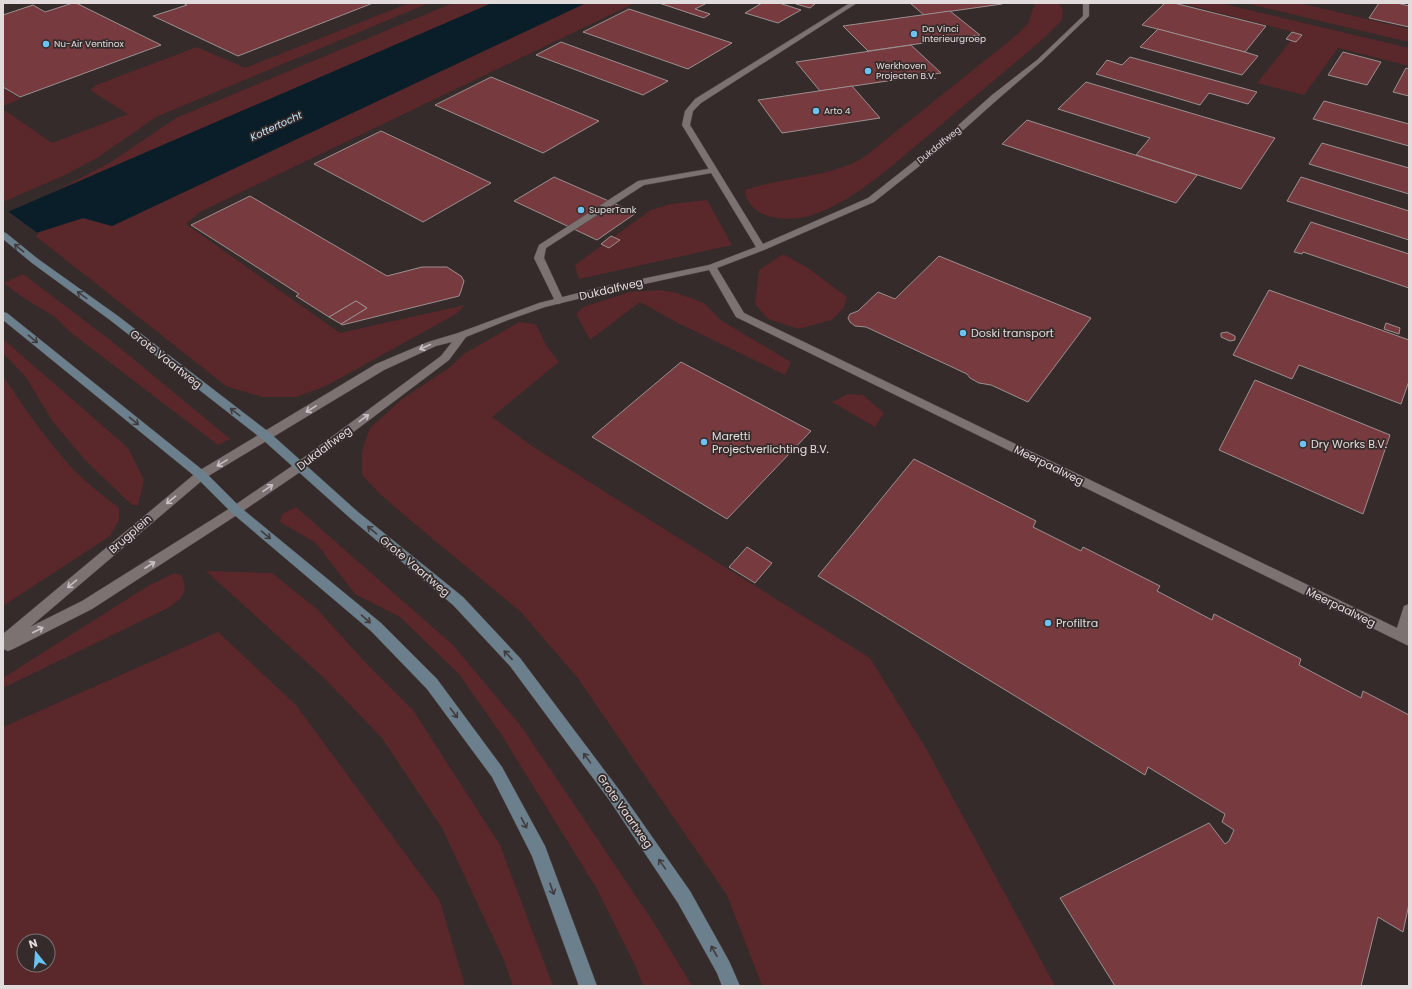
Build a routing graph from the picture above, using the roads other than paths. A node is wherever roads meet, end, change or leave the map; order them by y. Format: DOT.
graph roads {
  1 [pos="854,3"];
  2 [pos="1086,3"];
  3 [pos="714,170"];
  4 [pos="3,235"];
  5 [pos="761,248"];
  6 [pos="712,267"];
  7 [pos="559,301"];
  8 [pos="3,315"];
  9 [pos="462,335"];
  10 [pos="266,436"];
  11 [pos="299,467"];
  12 [pos="201,475"];
  13 [pos="236,510"];
  14 [pos="1409,610"];
  15 [pos="1406,638"];
  16 [pos="3,642"];
  17 [pos="3,647"];
  18 [pos="588,986"];
  19 [pos="731,986"];
  1 -- 3 [label="street"];
  2 -- 5 [label="street, Dukdalfweg"];
  3 -- 5 [label="street"];
  3 -- 7 [label="street"];
  10 -- 4 [label="main road, Grote Vaartweg, one-way"];
  5 -- 6 [label="street, Dukdalfweg"];
  6 -- 7 [label="street, Dukdalfweg"];
  6 -- 15 [label="street, Meerpaalweg"];
  7 -- 9 [label="street, Dukdalfweg"];
  8 -- 12 [label="main road, one-way"];
  9 -- 10 [label="street, Dukdalfweg, one-way"];
  11 -- 9 [label="street, Dukdalfweg, one-way"];
  10 -- 11 [label="main road, Grote Vaartweg"];
  10 -- 12 [label="street, Brugplein, one-way"];
  13 -- 11 [label="street, Dukdalfweg, one-way"];
  19 -- 11 [label="main road, Grote Vaartweg, one-way"];
  12 -- 13 [label="main road"];
  12 -- 16 [label="street, Brugplein, one-way"];
  17 -- 13 [label="street, one-way"];
  13 -- 18 [label="main road, one-way"];
  14 -- 15 [label="street"];
}
